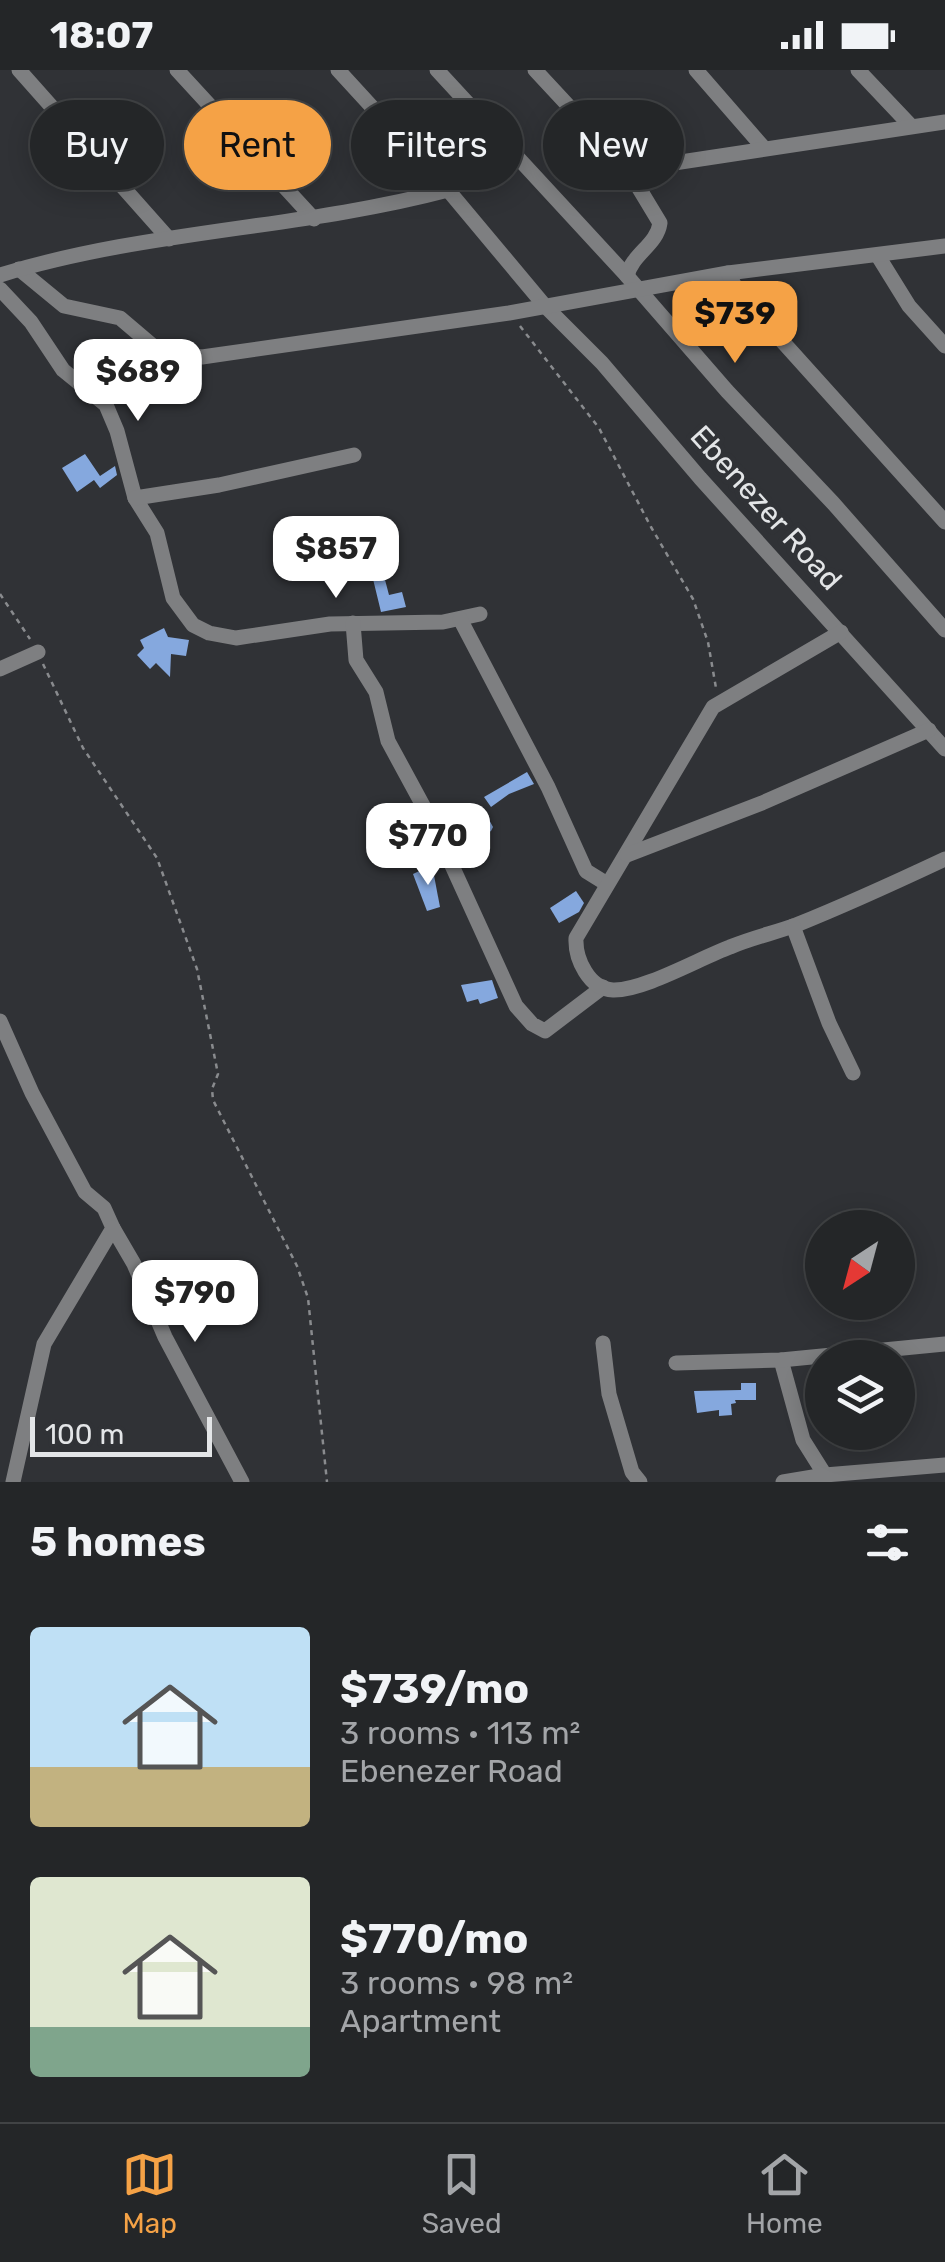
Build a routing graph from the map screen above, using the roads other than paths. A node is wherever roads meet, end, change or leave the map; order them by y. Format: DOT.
graph roads {
  1 [pos="19,70"];
  2 [pos="177,70"];
  3 [pos="338,70"];
  4 [pos="437,70"];
  5 [pos="536,70"];
  6 [pos="696,70"];
  7 [pos="858,70"];
  8 [pos="366,100"];
  9 [pos="564,100"];
  10 [pos="945,122"];
  11 [pos="911,126"];
  12 [pos="763,148"];
  13 [pos="684,161"];
  14 [pos="448,190"];
  15 [pos="639,190"];
  16 [pos="314,219"];
  17 [pos="169,238"];
  18 [pos="945,246"];
  19 [pos="878,256"];
  20 [pos="20,268"];
  21 [pos="728,273"];
  22 [pos="0,274"];
  23 [pos="632,282"];
  24 [pos="0,290"];
  25 [pos="545,306"];
  26 [pos="945,346"];
  27 [pos="354,456"];
  28 [pos="134,498"];
  29 [pos="945,522"];
  30 [pos="480,614"];
  31 [pos="460,618"];
  32 [pos="353,623"];
  33 [pos="945,630"];
  34 [pos="841,632"];
  35 [pos="38,652"];
  36 [pos="1,666"];
  37 [pos="929,730"];
  38 [pos="945,749"];
  39 [pos="626,855"];
  40 [pos="945,859"];
  41 [pos="607,884"];
  42 [pos="793,926"];
  43 [pos="603,987"];
  44 [pos="0,1021"];
  45 [pos="853,1073"];
  46 [pos="113,1228"];
  47 [pos="603,1344"];
  48 [pos="945,1344"];
  49 [pos="781,1360"];
  50 [pos="676,1363"];
  51 [pos="945,1466"];
  52 [pos="825,1475"];
  53 [pos="13,1482"];
  54 [pos="242,1482"];
  55 [pos="640,1482"];
  56 [pos="782,1482"];
  1 -- 17 [label="street"];
  2 -- 16 [label="street"];
  3 -- 8 [label="street, Ebenezer Road"];
  4 -- 23 [label="street"];
  5 -- 9 [label="street"];
  6 -- 12 [label="street"];
  7 -- 11 [label="street"];
  10 -- 11 [label="street"];
  11 -- 12 [label="street"];
  12 -- 13 [label="street"];
  14 -- 16 [label="street"];
  14 -- 25 [label="street, Ebenezer Road"];
  15 -- 23 [label="street"];
  16 -- 17 [label="street"];
  17 -- 20 [label="street"];
  18 -- 19 [label="street"];
  19 -- 21 [label="street"];
  19 -- 26 [label="street"];
  20 -- 22 [label="street"];
  20 -- 25 [label="street"];
  21 -- 23 [label="street"];
  21 -- 29 [label="street"];
  23 -- 25 [label="street"];
  23 -- 33 [label="street"];
  24 -- 28 [label="street"];
  25 -- 34 [label="street, Ebenezer Road"];
  27 -- 28 [label="street"];
  28 -- 32 [label="street"];
  30 -- 31 [label="street"];
  31 -- 32 [label="street"];
  31 -- 41 [label="street"];
  32 -- 43 [label="street"];
  34 -- 37 [label="street, Ebenezer Road"];
  34 -- 39 [label="street"];
  35 -- 36 [label="street"];
  37 -- 38 [label="street, Ebenezer Road"];
  37 -- 39 [label="street"];
  39 -- 41 [label="street"];
  40 -- 42 [label="street"];
  41 -- 43 [label="street"];
  42 -- 43 [label="street"];
  42 -- 45 [label="street"];
  44 -- 46 [label="street"];
  46 -- 53 [label="street"];
  46 -- 54 [label="street"];
  47 -- 55 [label="street"];
  48 -- 49 [label="street"];
  49 -- 50 [label="street"];
  49 -- 52 [label="street"];
  51 -- 52 [label="street"];
  52 -- 56 [label="street"];
}
